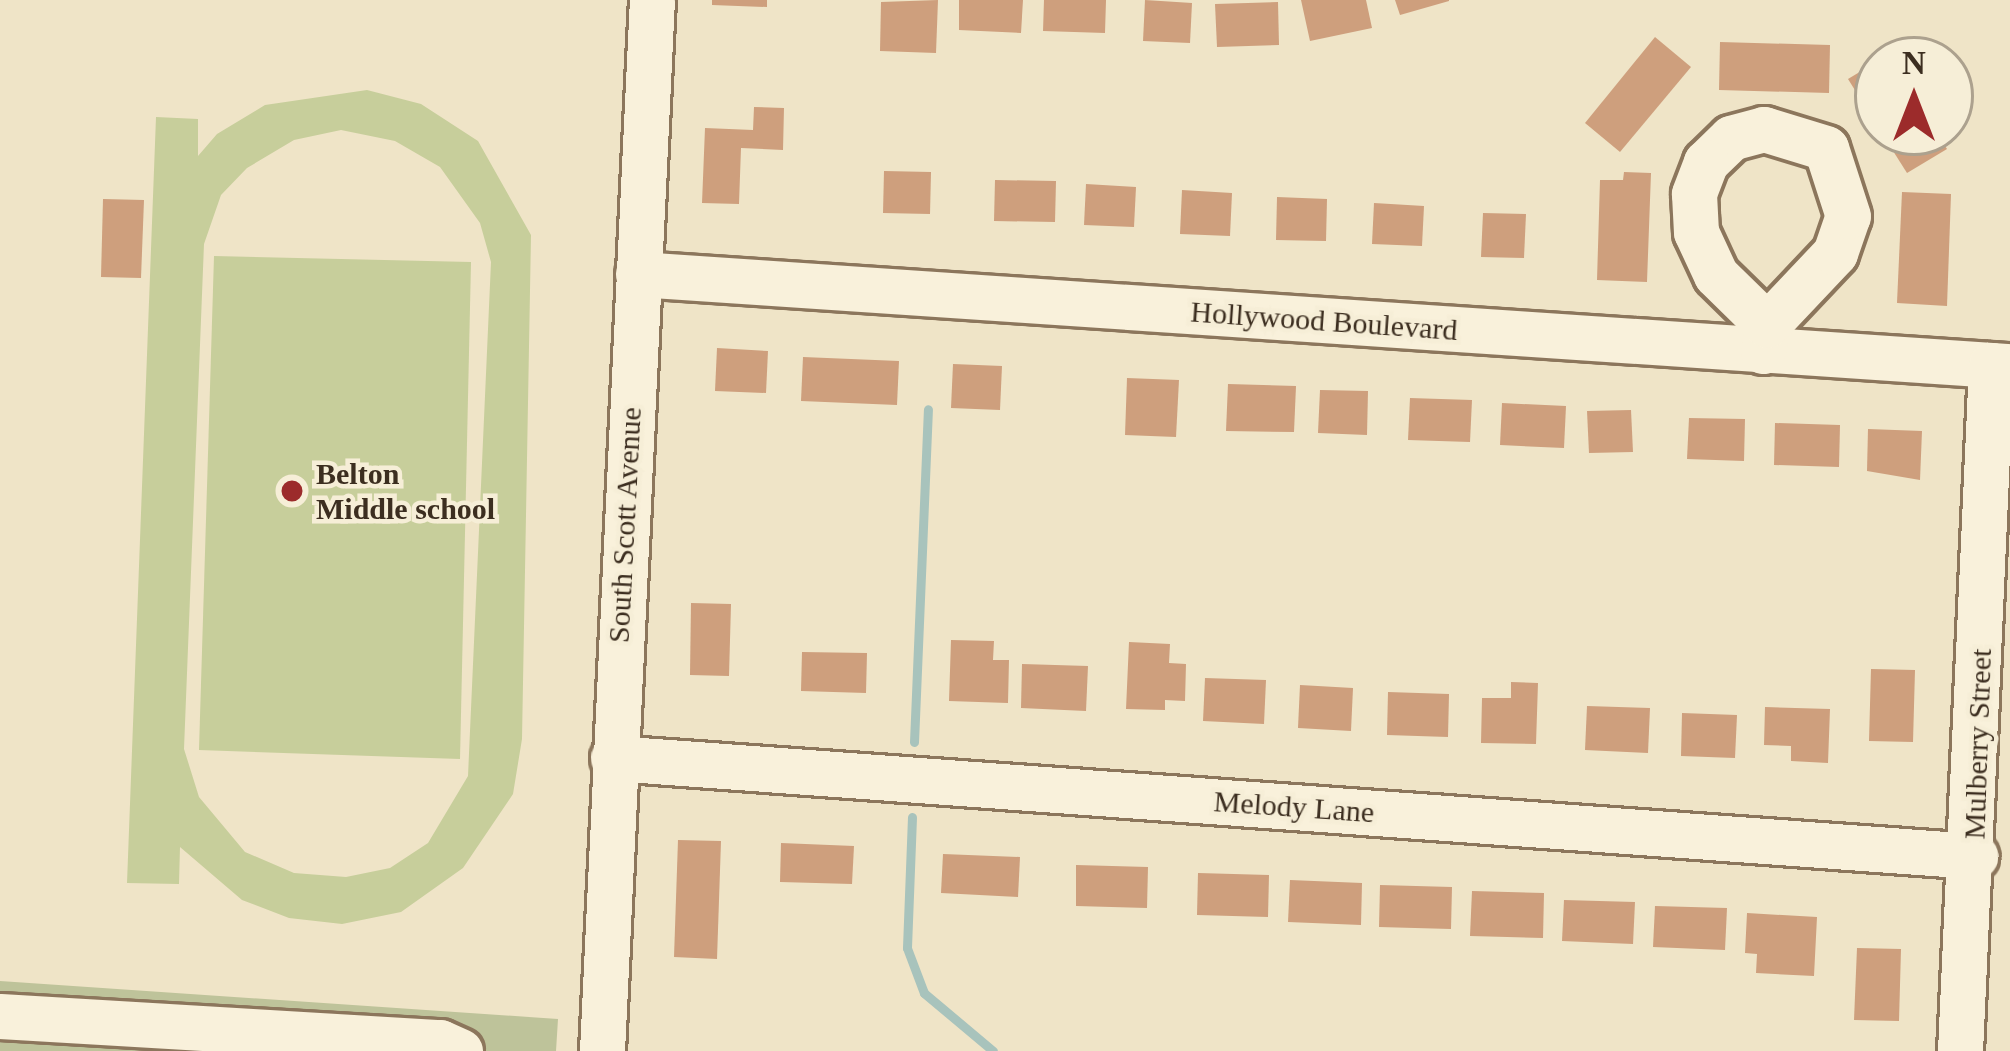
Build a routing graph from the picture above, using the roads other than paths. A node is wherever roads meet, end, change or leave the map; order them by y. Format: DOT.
graph roads {
  1 [pos="652,0"];
  2 [pos="638,274"];
  3 [pos="2000,365"];
  4 [pos="613,758"];
  5 [pos="1975,856"];
  6 [pos="1,1027"];
  7 [pos="236,1041"];
  8 [pos="460,1050"];
  9 [pos="602,1051"];
  10 [pos="1960,1051"];
  1 -- 2 [label="street, South Scott Avenue"];
  2 -- 3 [label="street, Hollywood Boulevard"];
  2 -- 4 [label="street, South Scott Avenue"];
  3 -- 5 [label="street, Mulberry Street"];
  4 -- 5 [label="street, Melody Lane"];
  4 -- 9 [label="street, South Scott Avenue"];
  5 -- 10 [label="street, Mulberry Street"];
  6 -- 7 [label="street"];
  7 -- 8 [label="street"];
}
